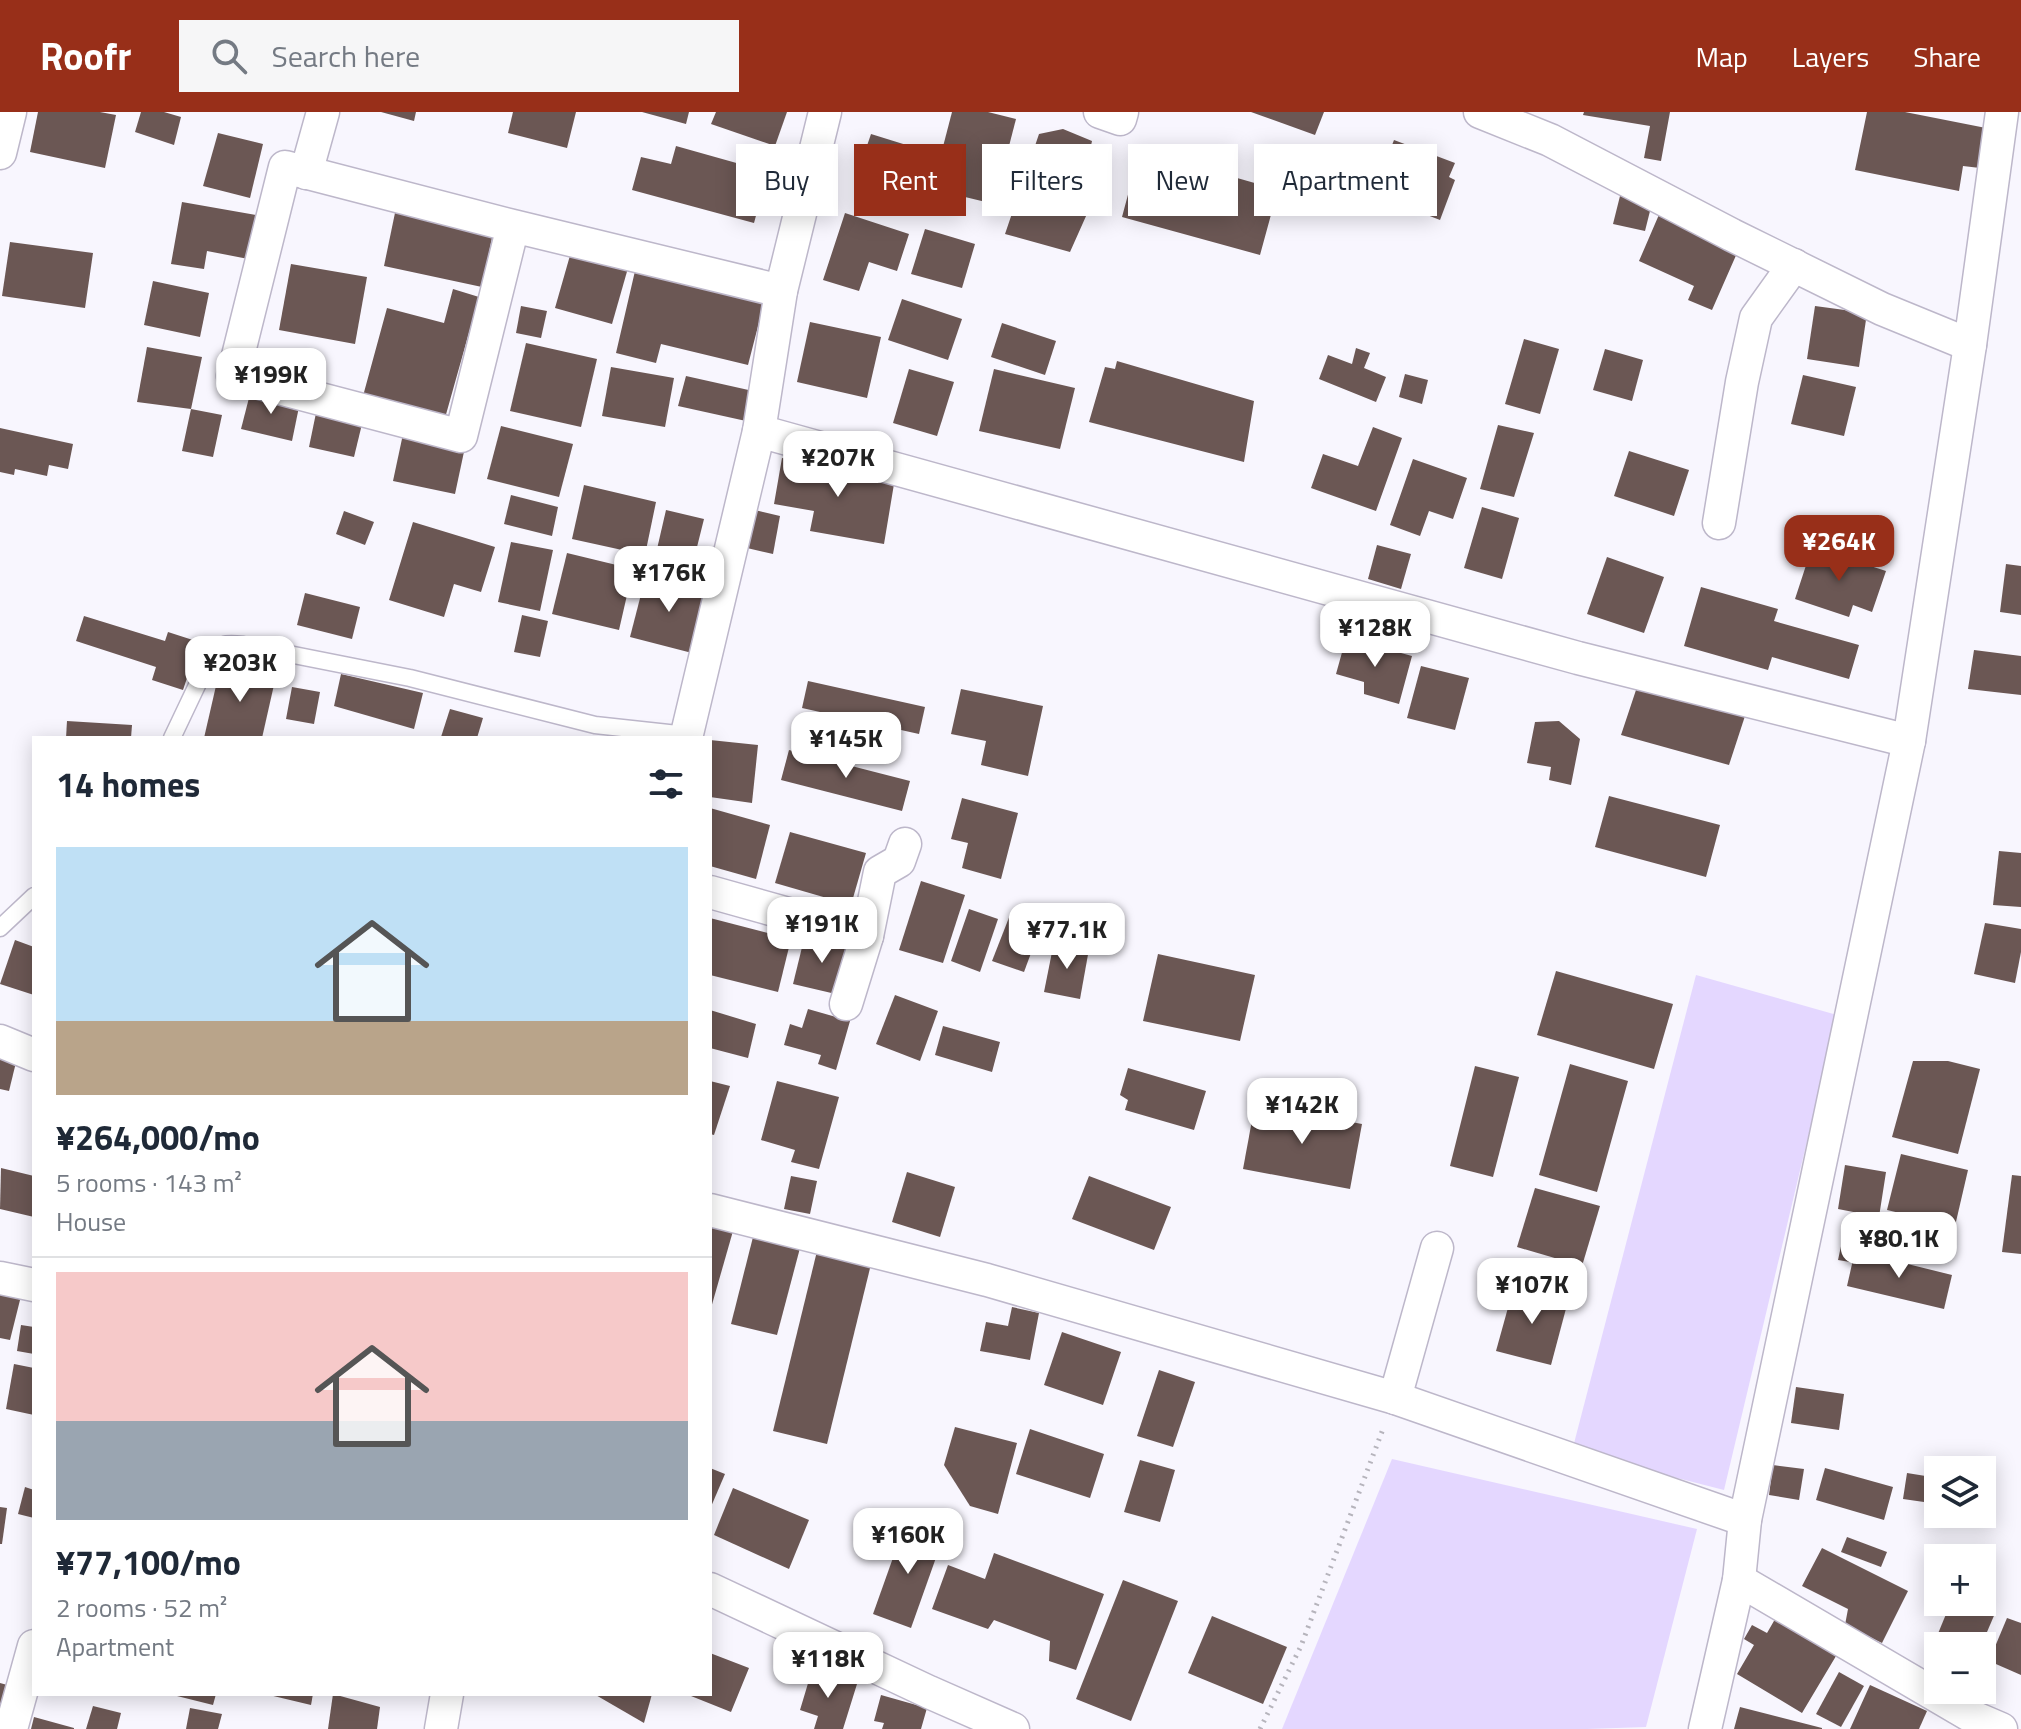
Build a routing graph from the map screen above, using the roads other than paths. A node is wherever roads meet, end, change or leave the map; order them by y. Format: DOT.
graph roads {
  1 [pos="10,112"];
  2 [pos="323,112"];
  3 [pos="825,112"];
  4 [pos="1100,112"];
  5 [pos="1122,112"];
  6 [pos="1480,112"];
  7 [pos="2002,112"];
  8 [pos="1552,126"];
  9 [pos="0,153"];
  10 [pos="306,173"];
  11 [pos="513,226"];
  12 [pos="1794,265"];
  13 [pos="781,291"];
  14 [pos="1970,345"];
  15 [pos="759,431"];
  16 [pos="1719,523"];
  17 [pos="173,736"];
  18 [pos="686,736"];
  19 [pos="1909,741"];
  20 [pos="905,844"];
  21 [pos="712,893"];
  22 [pos="32,898"];
  23 [pos="0,928"];
  24 [pos="867,936"];
  25 [pos="846,1004"];
  26 [pos="0,1041"];
  27 [pos="32,1054"];
  28 [pos="712,1211"];
  29 [pos="1437,1248"];
  30 [pos="0,1278"];
  31 [pos="32,1285"];
  32 [pos="1395,1398"];
  33 [pos="1745,1520"];
  34 [pos="1739,1580"];
  35 [pos="712,1590"];
  36 [pos="32,1653"];
  37 [pos="447,1696"];
  38 [pos="11,1729"];
  39 [pos="441,1729"];
  40 [pos="1013,1729"];
  41 [pos="1705,1729"];
  42 [pos="2001,1729"];
  1 -- 9 [label="street"];
  2 -- 10 [label="street"];
  3 -- 13 [label="street"];
  4 -- 5 [label="street"];
  6 -- 8 [label="street"];
  7 -- 14 [label="street"];
  8 -- 12 [label="street"];
  10 -- 11 [label="street"];
  10 -- 11 [label="street"];
  11 -- 13 [label="street"];
  12 -- 14 [label="street"];
  12 -- 16 [label="street"];
  13 -- 15 [label="street"];
  14 -- 19 [label="street"];
  15 -- 18 [label="street"];
  15 -- 19 [label="street"];
  17 -- 18 [label="lane"];
  19 -- 33 [label="street"];
  20 -- 24 [label="street"];
  21 -- 24 [label="street"];
  22 -- 23 [label="lane"];
  24 -- 25 [label="street"];
  26 -- 27 [label="street"];
  28 -- 32 [label="street"];
  29 -- 32 [label="street"];
  30 -- 31 [label="street"];
  32 -- 33 [label="street"];
  33 -- 34 [label="street"];
  34 -- 41 [label="street"];
  34 -- 42 [label="street"];
  35 -- 40 [label="street"];
  36 -- 38 [label="street"];
  37 -- 39 [label="street"];
}
